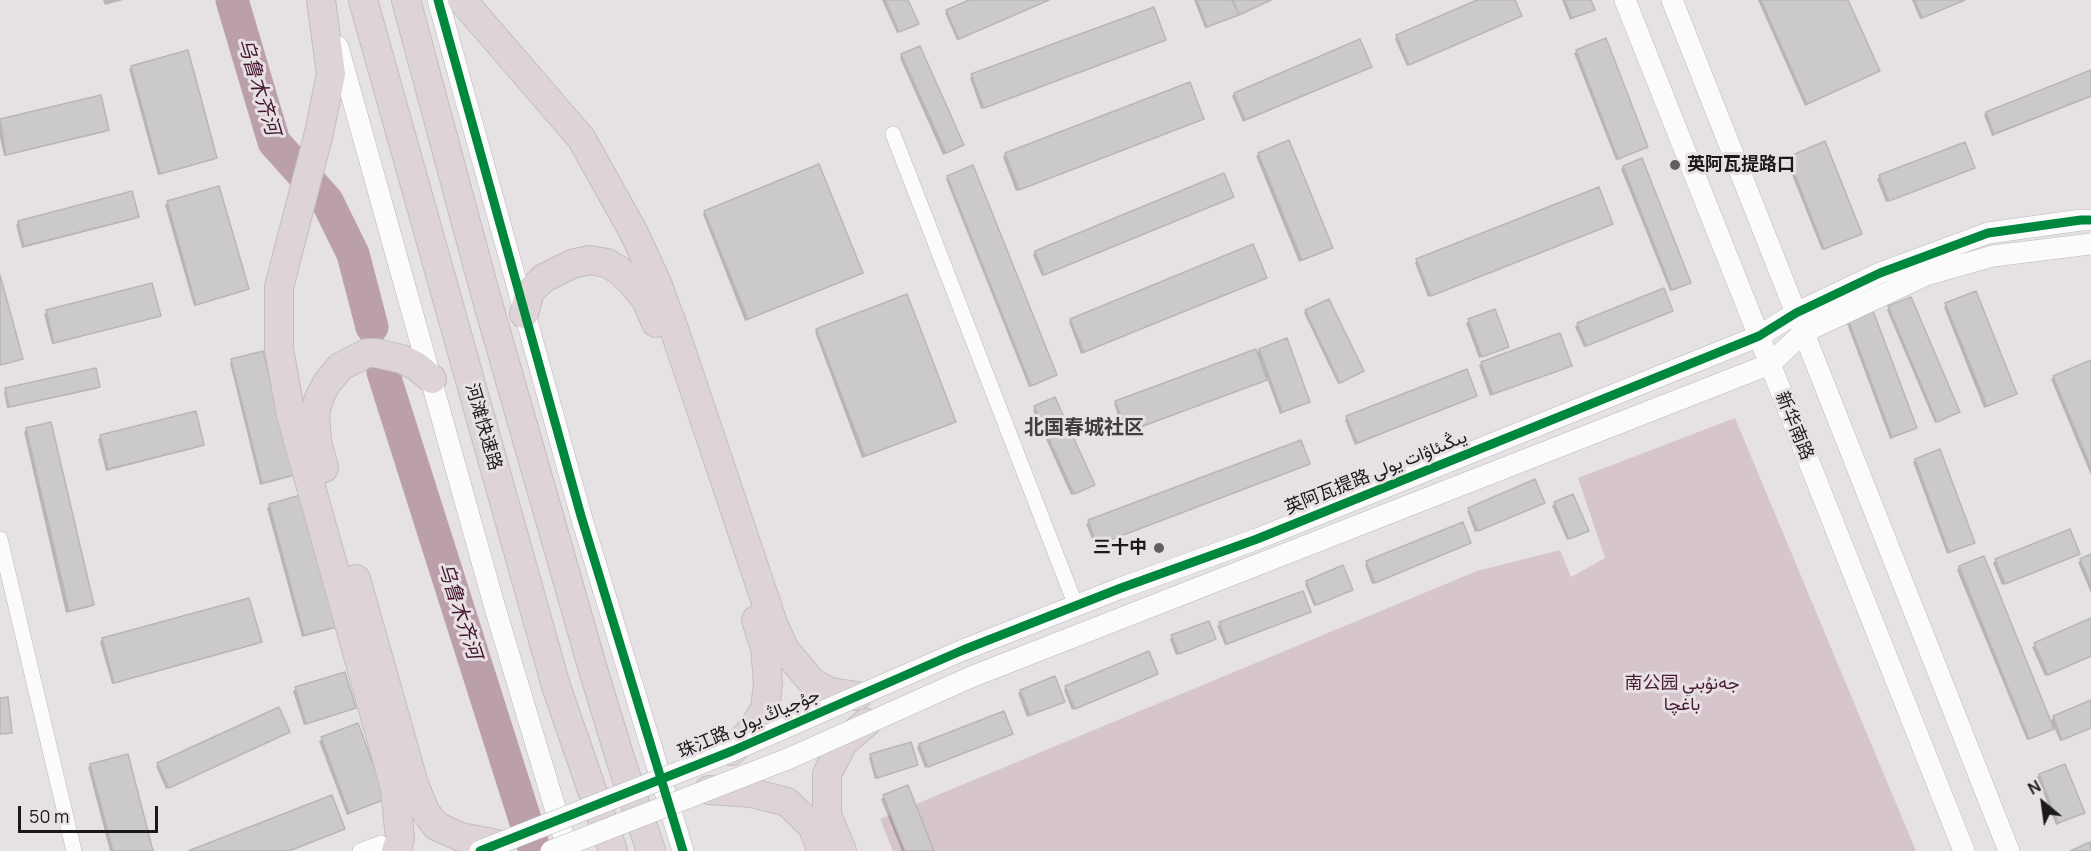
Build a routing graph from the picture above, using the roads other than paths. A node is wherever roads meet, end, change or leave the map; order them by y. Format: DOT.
graph roads {
  1 [pos="322,0"];
  2 [pos="363,0"];
  3 [pos="406,0"];
  4 [pos="438,0"];
  5 [pos="462,0"];
  6 [pos="1625,0"];
  7 [pos="1672,0"];
  8 [pos="893,135"];
  9 [pos="2091,220"];
  10 [pos="2091,244"];
  11 [pos="524,314"];
  12 [pos="1800,323"];
  13 [pos="668,334"];
  14 [pos="1759,336"];
  15 [pos="1770,364"];
  16 [pos="432,379"];
  17 [pos="0,539"];
  18 [pos="1076,606"];
  19 [pos="963,650"];
  20 [pos="857,696"];
  21 [pos="866,723"];
  22 [pos="732,750"];
  23 [pos="709,790"];
  24 [pos="489,847"];
  25 [pos="74,851"];
  26 [pos="360,851"];
  27 [pos="383,851"];
  28 [pos="396,851"];
  29 [pos="551,851"];
  30 [pos="568,851"];
  31 [pos="613,851"];
  32 [pos="651,851"];
  33 [pos="683,851"];
  34 [pos="822,851"];
  35 [pos="842,851"];
  36 [pos="1964,851"];
  37 [pos="2009,851"];
  1 -- 16 [label="street"];
  1 -- 28 [label="highway"];
  2 -- 31 [label="highway, 河滩快速路"];
  3 -- 32 [label="highway"];
  4 -- 11 [label="street"];
  5 -- 13 [label="highway"];
  6 -- 14 [label="street, 新华南路"];
  7 -- 12 [label="street"];
  8 -- 18 [label="street"];
  9 -- 12 [label="street"];
  10 -- 12 [label="street"];
  11 -- 13 [label="highway"];
  11 -- 33 [label="street"];
  12 -- 14 [label="street, 英阿瓦提路 يىڭىئاۋات يولى"];
  12 -- 15 [label="street"];
  12 -- 37 [label="street"];
  13 -- 20 [label="highway"];
  13 -- 22 [label="highway"];
  14 -- 15 [label="street, 新华南路"];
  14 -- 18 [label="street, 英阿瓦提路 يىڭىئاۋات يولى"];
  15 -- 21 [label="street, bridge"];
  15 -- 36 [label="street, 新华南路"];
  16 -- 24 [label="highway"];
  16 -- 30 [label="street"];
  17 -- 25 [label="street"];
  18 -- 19 [label="street, 英阿瓦提路 يىڭىئاۋات يولى"];
  19 -- 20 [label="street, 珠江路 جۇجياڭ يولى, bridge"];
  20 -- 22 [label="street, 珠江路 جۇجياڭ يولى, bridge"];
  21 -- 23 [label="street, bridge"];
  21 -- 35 [label="highway, bridge"];
  22 -- 24 [label="street, 珠江路 جۇجياڭ يولى, bridge"];
  23 -- 29 [label="street, bridge"];
  23 -- 34 [label="highway"];
  26 -- 27 [label="street"];
}
